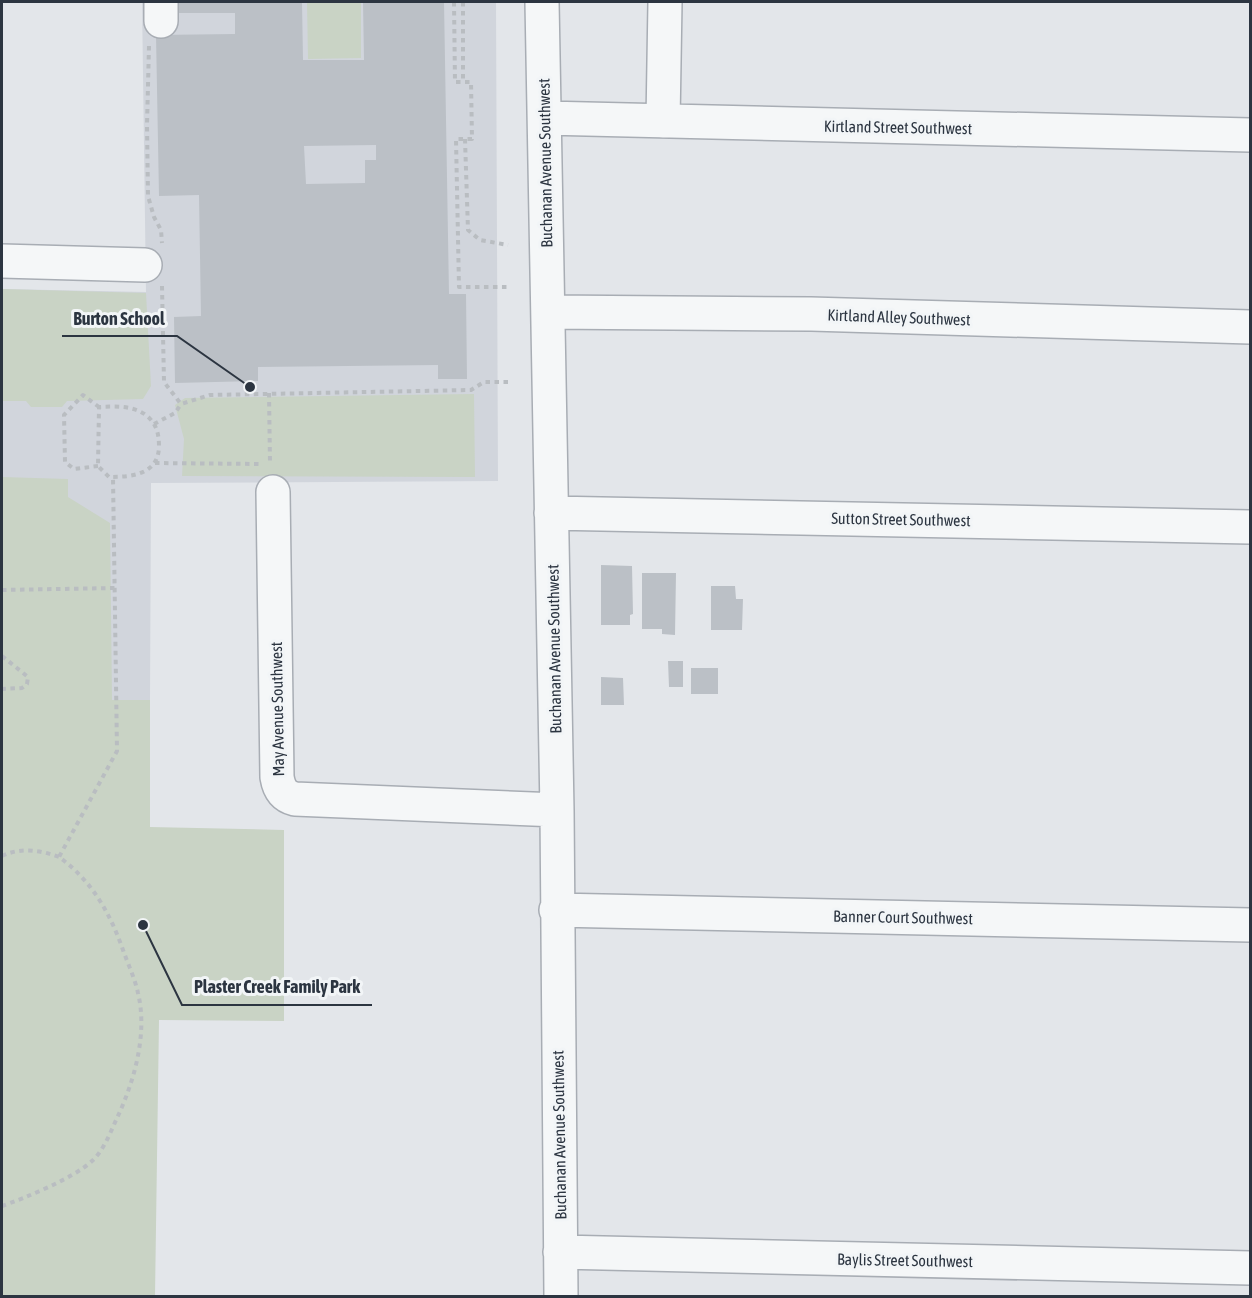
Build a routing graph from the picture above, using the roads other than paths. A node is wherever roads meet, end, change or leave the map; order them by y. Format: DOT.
graph roads {
  1 [pos="542,2"];
  2 [pos="665,2"];
  3 [pos="545,118"];
  4 [pos="663,121"];
  5 [pos="1251,135"];
  6 [pos="2,261"];
  7 [pos="156,267"];
  8 [pos="548,312"];
  9 [pos="1251,327"];
  10 [pos="272,478"];
  11 [pos="551,513"];
  12 [pos="1251,527"];
  13 [pos="557,810"];
  14 [pos="556,910"];
  15 [pos="1251,925"];
  16 [pos="560,1252"];
  17 [pos="1251,1268"];
  18 [pos="561,1296"];
  1 -- 3 [label="street, Buchanan Avenue Southwest"];
  2 -- 4 [label="street"];
  3 -- 4 [label="street, Kirtland Street Southwest"];
  3 -- 8 [label="street, Buchanan Avenue Southwest"];
  4 -- 5 [label="street, Kirtland Street Southwest"];
  6 -- 7 [label="street"];
  8 -- 9 [label="street, Kirtland Alley Southwest"];
  8 -- 11 [label="street, Buchanan Avenue Southwest"];
  10 -- 13 [label="street, May Avenue Southwest"];
  11 -- 12 [label="street, Sutton Street Southwest"];
  11 -- 13 [label="street, Buchanan Avenue Southwest"];
  13 -- 14 [label="street, Buchanan Avenue Southwest"];
  14 -- 15 [label="street, Banner Court Southwest"];
  14 -- 16 [label="street, Buchanan Avenue Southwest"];
  16 -- 17 [label="street, Baylis Street Southwest"];
  16 -- 18 [label="street, Buchanan Avenue Southwest"];
}
